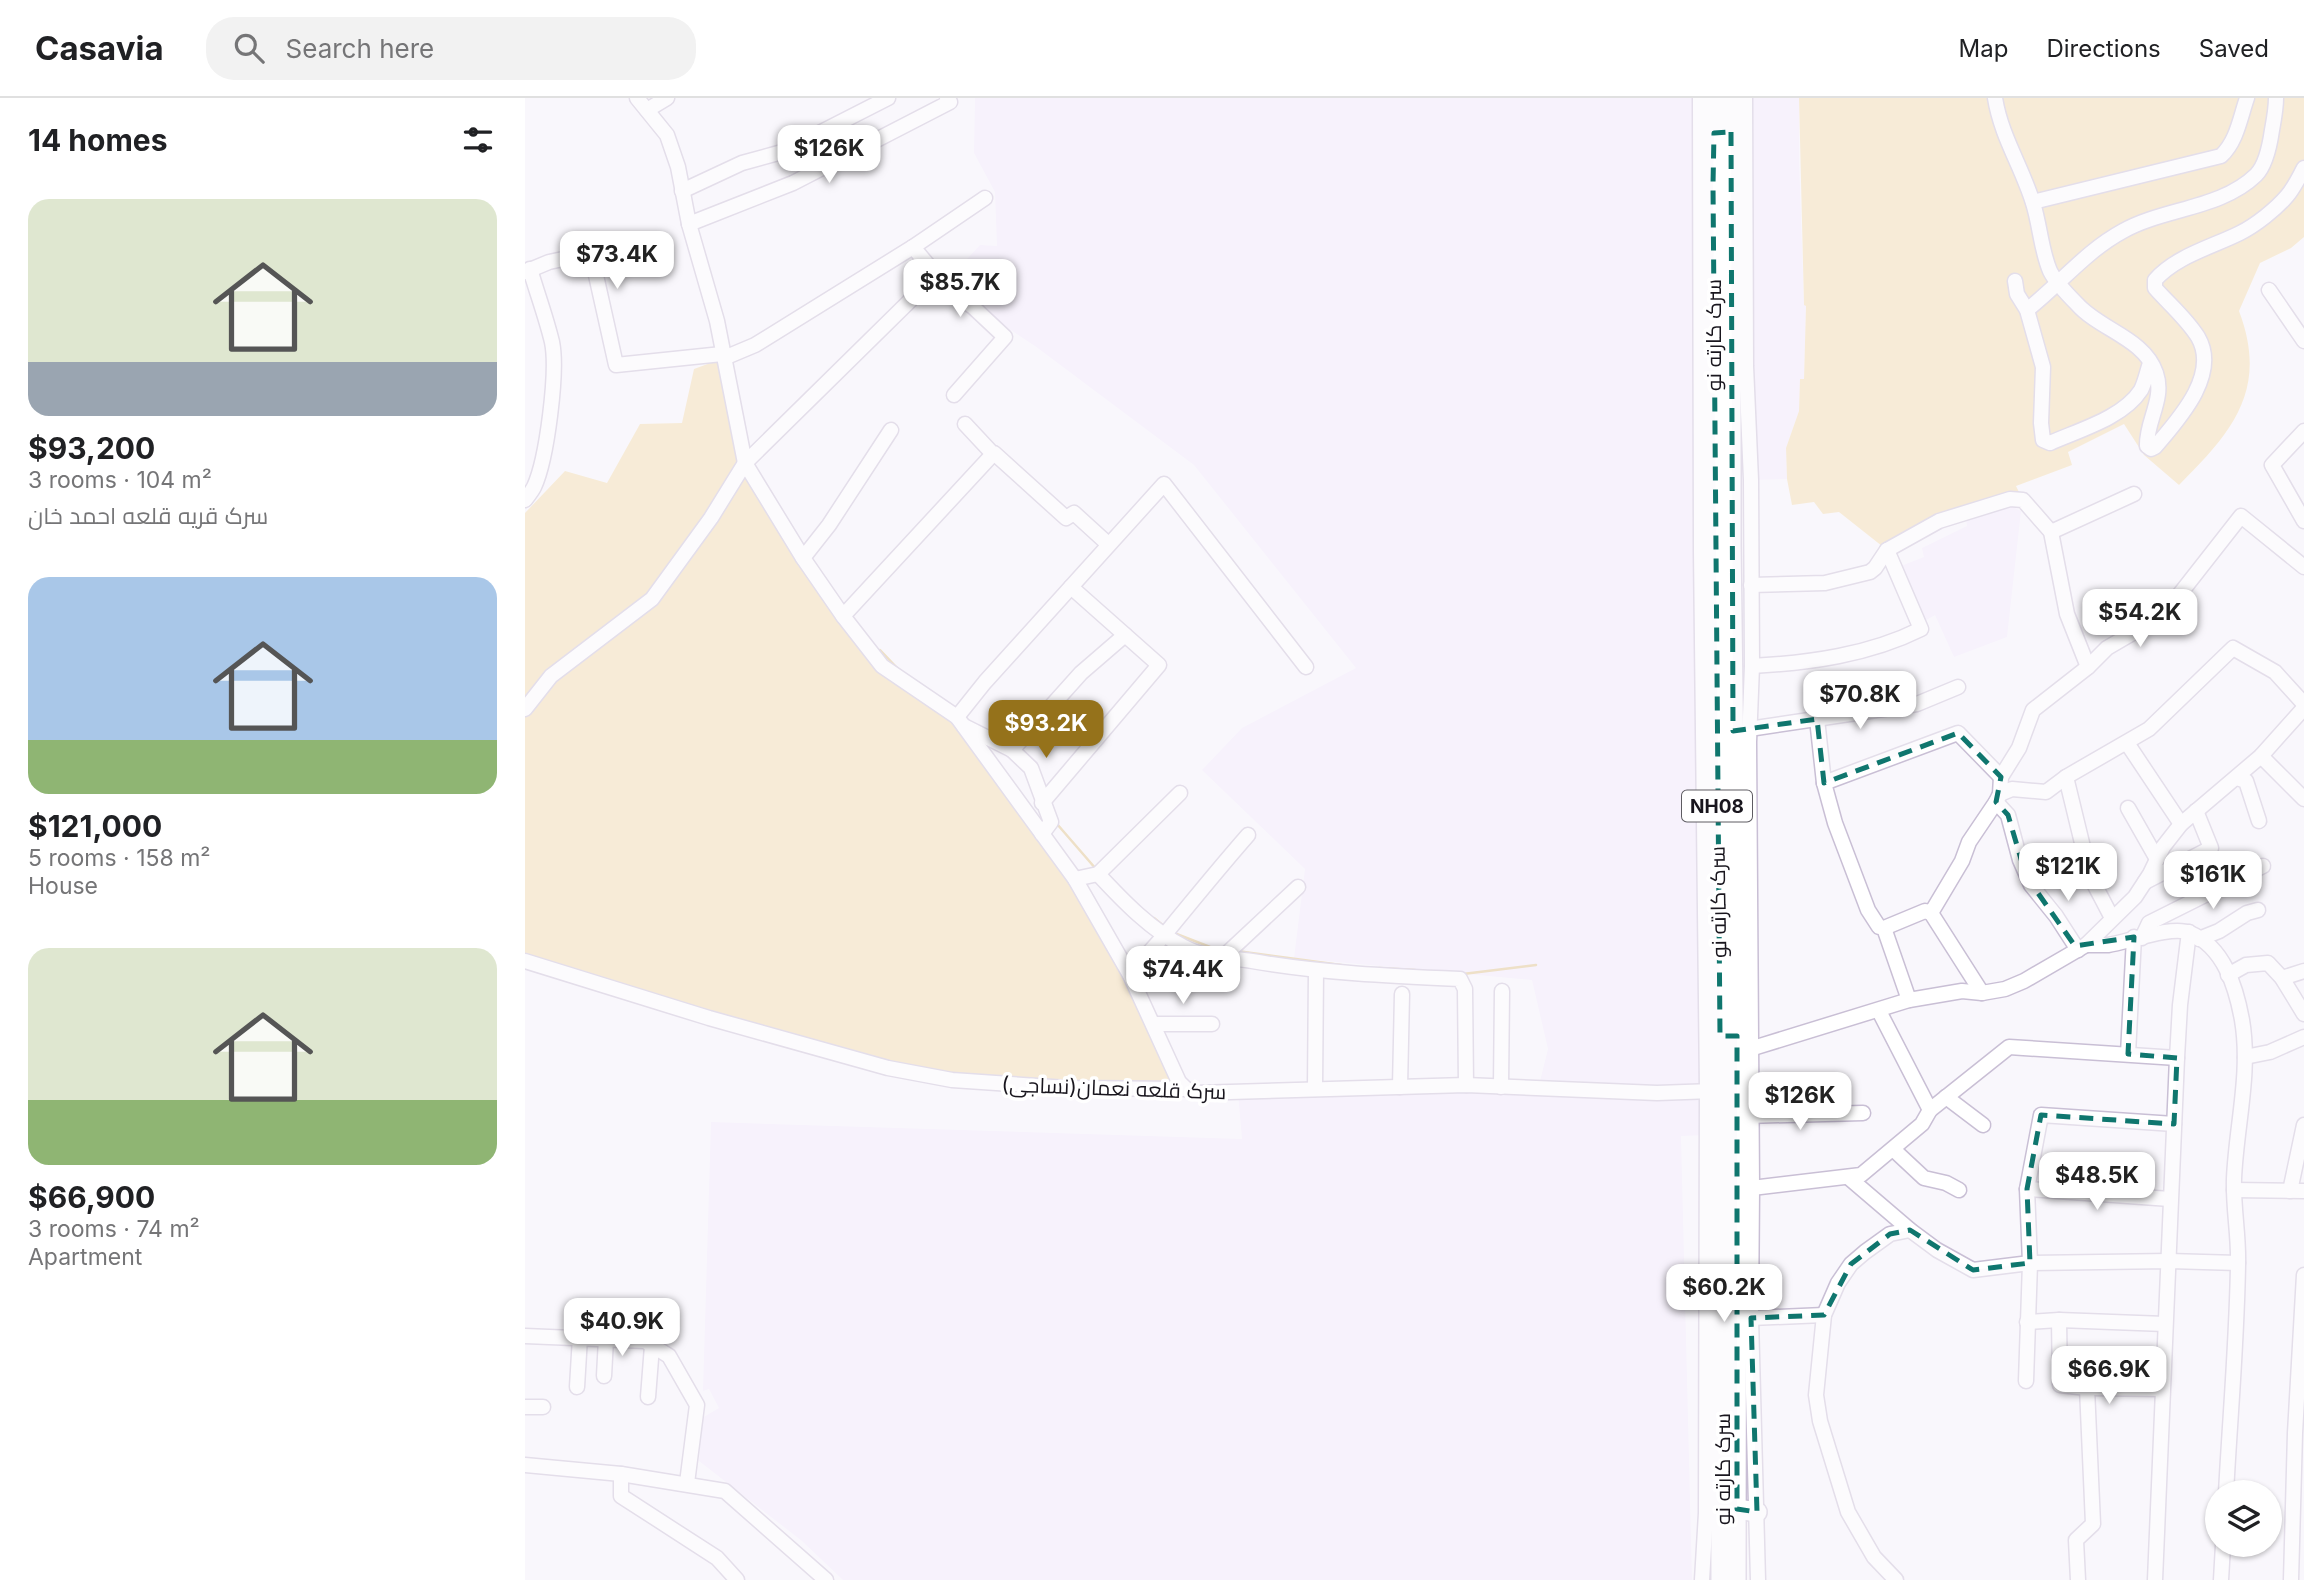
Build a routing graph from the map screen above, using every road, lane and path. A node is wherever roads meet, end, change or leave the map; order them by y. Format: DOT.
graph roads {
  1 [pos="637,98"];
  2 [pos="667,98"];
  3 [pos="888,98"];
  4 [pos="947,98"];
  5 [pos="1700,98"];
  6 [pos="1713,98"];
  7 [pos="1731,98"];
  8 [pos="1745,98"];
  9 [pos="1995,98"];
  10 [pos="2247,98"];
  11 [pos="2276,98"];
  12 [pos="646,110"];
  13 [pos="1723,132"];
  14 [pos="2304,168"];
  15 [pos="682,191"];
  16 [pos="985,198"];
  17 [pos="2033,202"];
  18 [pos="689,224"];
  19 [pos="913,247"];
  20 [pos="527,270"];
  21 [pos="938,277"];
  22 [pos="2015,281"];
  23 [pos="2058,282"];
  24 [pos="2269,290"];
  25 [pos="2027,310"];
  26 [pos="2304,341"];
  27 [pos="723,356"];
  28 [pos="2150,363"];
  29 [pos="954,395"];
  30 [pos="965,424"];
  31 [pos="891,430"];
  32 [pos="2304,431"];
  33 [pos="993,454"];
  34 [pos="744,463"];
  35 [pos="2134,494"];
  36 [pos="525,500"];
  37 [pos="2304,521"];
  38 [pos="2051,532"];
  39 [pos="1108,544"];
  40 [pos="1887,550"];
  41 [pos="803,558"];
  42 [pos="2304,567"];
  43 [pos="1751,585"];
  44 [pos="1072,587"];
  45 [pos="843,616"];
  46 [pos="1125,635"];
  47 [pos="1752,666"];
  48 [pos="1306,667"];
  49 [pos="2088,667"];
  50 [pos="1958,687"];
  51 [pos="2304,706"];
  52 [pos="525,709"];
  53 [pos="1817,719"];
  54 [pos="960,721"];
  55 [pos="1749,729"];
  56 [pos="2127,743"];
  57 [pos="1012,750"];
  58 [pos="2261,756"];
  59 [pos="2001,778"];
  60 [pos="2066,778"];
  61 [pos="2237,778"];
  62 [pos="1823,783"];
  63 [pos="1180,793"];
  64 [pos="1998,798"];
  65 [pos="2304,799"];
  66 [pos="1042,803"];
  67 [pos="2128,808"];
  68 [pos="2196,811"];
  69 [pos="2259,821"];
  70 [pos="2181,824"];
  71 [pos="1042,834"];
  72 [pos="1248,835"];
  73 [pos="2157,859"];
  74 [pos="2263,866"];
  75 [pos="1098,874"];
  76 [pos="1075,879"];
  77 [pos="2145,882"];
  78 [pos="1298,887"];
  79 [pos="2258,910"];
  80 [pos="1931,913"];
  81 [pos="2112,918"];
  82 [pos="1884,928"];
  83 [pos="1743,930"];
  84 [pos="1164,935"];
  85 [pos="2194,935"];
  86 [pos="2138,937"];
  87 [pos="2082,948"];
  88 [pos="1222,958"];
  89 [pos="525,961"];
  90 [pos="1316,970"];
  91 [pos="2304,971"];
  92 [pos="1130,975"];
  93 [pos="2228,975"];
  94 [pos="2282,978"];
  95 [pos="1502,991"];
  96 [pos="1982,993"];
  97 [pos="1402,994"];
  98 [pos="1909,1000"];
  99 [pos="1879,1011"];
  100 [pos="2304,1014"];
  101 [pos="1153,1024"];
  102 [pos="1212,1024"];
  103 [pos="2304,1037"];
  104 [pos="1736,1040"];
  105 [pos="2128,1054"];
  106 [pos="2245,1057"];
  107 [pos="2177,1058"];
  108 [pos="1466,1085"];
  109 [pos="1400,1087"];
  110 [pos="1501,1087"];
  111 [pos="1186,1089"];
  112 [pos="1315,1089"];
  113 [pos="1713,1091"];
  114 [pos="1946,1097"];
  115 [pos="1930,1110"];
  116 [pos="1863,1113"];
  117 [pos="1744,1116"];
  118 [pos="2174,1124"];
  119 [pos="1983,1125"];
  120 [pos="2304,1125"];
  121 [pos="1893,1150"];
  122 [pos="1848,1177"];
  123 [pos="1752,1188"];
  124 [pos="2027,1189"];
  125 [pos="1959,1190"];
  126 [pos="2234,1190"];
  127 [pos="2297,1191"];
  128 [pos="2170,1199"];
  129 [pos="1910,1230"];
  130 [pos="2169,1261"];
  131 [pos="2030,1263"];
  132 [pos="2238,1263"];
  133 [pos="2304,1275"];
  134 [pos="1823,1315"];
  135 [pos="1751,1318"];
  136 [pos="2059,1320"];
  137 [pos="2027,1322"];
  138 [pos="2165,1324"];
  139 [pos="525,1336"];
  140 [pos="580,1337"];
  141 [pos="606,1339"];
  142 [pos="652,1346"];
  143 [pos="604,1376"];
  144 [pos="2026,1381"];
  145 [pos="577,1387"];
  146 [pos="2087,1388"];
  147 [pos="2162,1389"];
  148 [pos="648,1397"];
  149 [pos="525,1407"];
  150 [pos="543,1407"];
  151 [pos="525,1465"];
  152 [pos="621,1474"];
  153 [pos="2227,1480"];
  154 [pos="687,1483"];
  155 [pos="1722,1512"];
  156 [pos="1757,1512"];
  157 [pos="2222,1557"];
  158 [pos="1729,1575"];
  159 [pos="737,1580"];
  160 [pos="826,1580"];
  161 [pos="1702,1580"];
  162 [pos="1758,1580"];
  163 [pos="1896,1580"];
  164 [pos="2078,1580"];
  165 [pos="2155,1580"];
  166 [pos="2221,1580"];
  167 [pos="2291,1580"];
  1 -- 12 [label="street"];
  2 -- 12 [label="street"];
  3 -- 15 [label="street"];
  4 -- 18 [label="street"];
  5 -- 113 [label="street"];
  6 -- 13 [label="highway, سرک کارته نو / NH08"];
  7 -- 13 [label="highway, NH08"];
  8 -- 43 [label="street"];
  9 -- 17 [label="street"];
  10 -- 17 [label="street"];
  11 -- 23 [label="street"];
  12 -- 15 [label="street"];
  13 -- 83 [label="highway, NH08"];
  13 -- 104 [label="highway, سرک کارته نو / NH08"];
  14 -- 28 [label="street"];
  15 -- 18 [label="street"];
  16 -- 19 [label="street"];
  17 -- 23 [label="street"];
  18 -- 27 [label="street"];
  19 -- 21 [label="street"];
  19 -- 27 [label="street"];
  20 -- 27 [label="street"];
  20 -- 36 [label="street"];
  21 -- 29 [label="street"];
  21 -- 34 [label="street"];
  22 -- 25 [label="street"];
  23 -- 25 [label="street"];
  23 -- 28 [label="street"];
  24 -- 26 [label="street"];
  25 -- 28 [label="street"];
  27 -- 34 [label="street"];
  30 -- 33 [label="street"];
  31 -- 41 [label="street"];
  32 -- 37 [label="street"];
  33 -- 39 [label="street"];
  33 -- 45 [label="street"];
  34 -- 41 [label="street"];
  34 -- 52 [label="street"];
  35 -- 38 [label="street"];
  38 -- 40 [label="street"];
  38 -- 49 [label="street"];
  39 -- 44 [label="street"];
  39 -- 48 [label="street"];
  40 -- 43 [label="street"];
  40 -- 47 [label="street"];
  41 -- 45 [label="street"];
  42 -- 49 [label="street"];
  43 -- 47 [label="street"];
  44 -- 46 [label="street"];
  44 -- 54 [label="street"];
  45 -- 54 [label="street"];
  46 -- 57 [label="street"];
  46 -- 66 [label="street"];
  47 -- 55 [label="street"];
  49 -- 59 [label="street"];
  50 -- 53 [label="street"];
  51 -- 56 [label="street"];
  51 -- 58 [label="street"];
  53 -- 55 [label="street"];
  53 -- 62 [label="street"];
  54 -- 57 [label="street"];
  54 -- 71 [label="street"];
  55 -- 83 [label="street"];
  56 -- 60 [label="street"];
  56 -- 70 [label="street"];
  57 -- 66 [label="street"];
  58 -- 61 [label="street"];
  58 -- 65 [label="street"];
  59 -- 62 [label="street"];
  59 -- 64 [label="street"];
  60 -- 64 [label="street"];
  60 -- 81 [label="street"];
  61 -- 68 [label="street"];
  61 -- 69 [label="street"];
  62 -- 82 [label="street"];
  63 -- 75 [label="street"];
  64 -- 80 [label="street"];
  64 -- 87 [label="street"];
  66 -- 71 [label="street"];
  67 -- 73 [label="street"];
  68 -- 70 [label="street"];
  68 -- 77 [label="street"];
  70 -- 73 [label="street"];
  71 -- 76 [label="street"];
  72 -- 84 [label="street"];
  73 -- 77 [label="street"];
  74 -- 86 [label="street"];
  75 -- 76 [label="street"];
  75 -- 84 [label="street"];
  76 -- 92 [label="street"];
  77 -- 81 [label="street"];
  78 -- 88 [label="street"];
  79 -- 85 [label="street"];
  80 -- 82 [label="street"];
  80 -- 96 [label="street"];
  81 -- 87 [label="street"];
  82 -- 98 [label="street"];
  83 -- 104 [label="highway, NH08"];
  84 -- 88 [label="street"];
  84 -- 92 [label="street"];
  85 -- 86 [label="street"];
  85 -- 93 [label="street"];
  85 -- 107 [label="street"];
  86 -- 87 [label="street"];
  86 -- 105 [label="street"];
  87 -- 96 [label="street"];
  88 -- 90 [label="street"];
  89 -- 111 [label="street, سرک قلعه نعمان(نساجی)"];
  90 -- 108 [label="street"];
  90 -- 112 [label="street"];
  91 -- 94 [label="street"];
  92 -- 101 [label="street"];
  93 -- 94 [label="street"];
  93 -- 106 [label="street"];
  94 -- 100 [label="street"];
  95 -- 110 [label="street"];
  96 -- 98 [label="street"];
  97 -- 109 [label="street"];
  98 -- 99 [label="street"];
  99 -- 104 [label="street"];
  99 -- 115 [label="street"];
  101 -- 102 [label="street"];
  101 -- 111 [label="street"];
  103 -- 106 [label="street"];
  104 -- 113 [label="highway, سرک کارته نو / NH08"];
  104 -- 117 [label="highway, NH08"];
  105 -- 107 [label="street"];
  105 -- 114 [label="street"];
  106 -- 126 [label="street"];
  107 -- 118 [label="street"];
  108 -- 109 [label="street, سرک قلعه نعمان(نساجی)"];
  108 -- 110 [label="street, سرک قلعه نعمان(نساجی)"];
  109 -- 112 [label="street, سرک قلعه نعمان(نساجی)"];
  110 -- 113 [label="street, سرک قلعه نعمان(نساجی)"];
  111 -- 112 [label="street, سرک قلعه نعمان(نساجی)"];
  113 -- 155 [label="highway, سرک کارته نو / NH08"];
  114 -- 115 [label="street"];
  114 -- 119 [label="street"];
  115 -- 121 [label="street"];
  116 -- 117 [label="street"];
  117 -- 123 [label="street"];
  117 -- 155 [label="highway, NH08"];
  118 -- 124 [label="street"];
  118 -- 128 [label="street"];
  120 -- 127 [label="street"];
  121 -- 122 [label="street"];
  121 -- 125 [label="street"];
  122 -- 123 [label="street"];
  122 -- 129 [label="street"];
  123 -- 135 [label="street"];
  124 -- 128 [label="street"];
  124 -- 131 [label="street"];
  126 -- 127 [label="street"];
  126 -- 132 [label="street"];
  128 -- 130 [label="street"];
  129 -- 131 [label="street"];
  129 -- 134 [label="street"];
  130 -- 131 [label="street"];
  130 -- 132 [label="street"];
  130 -- 138 [label="street"];
  131 -- 137 [label="street"];
  132 -- 153 [label="street"];
  133 -- 167 [label="street"];
  134 -- 135 [label="street"];
  134 -- 163 [label="street"];
  135 -- 156 [label="street"];
  136 -- 137 [label="street"];
  136 -- 138 [label="street"];
  136 -- 146 [label="street"];
  137 -- 144 [label="street"];
  138 -- 147 [label="street"];
  139 -- 140 [label="street"];
  140 -- 141 [label="street"];
  140 -- 145 [label="street"];
  141 -- 142 [label="street"];
  141 -- 143 [label="street"];
  142 -- 148 [label="street"];
  142 -- 154 [label="street"];
  146 -- 147 [label="street"];
  146 -- 164 [label="street"];
  147 -- 165 [label="street"];
  149 -- 150 [label="street"];
  151 -- 152 [label="street"];
  152 -- 154 [label="street"];
  152 -- 159 [label="street"];
  154 -- 160 [label="street"];
  155 -- 156 [label="highway"];
  155 -- 158 [label="highway, سرک کارته نو / NH08"];
  155 -- 161 [label="street"];
  156 -- 162 [label="street"];
  157 -- 166 [label="street"];
}
